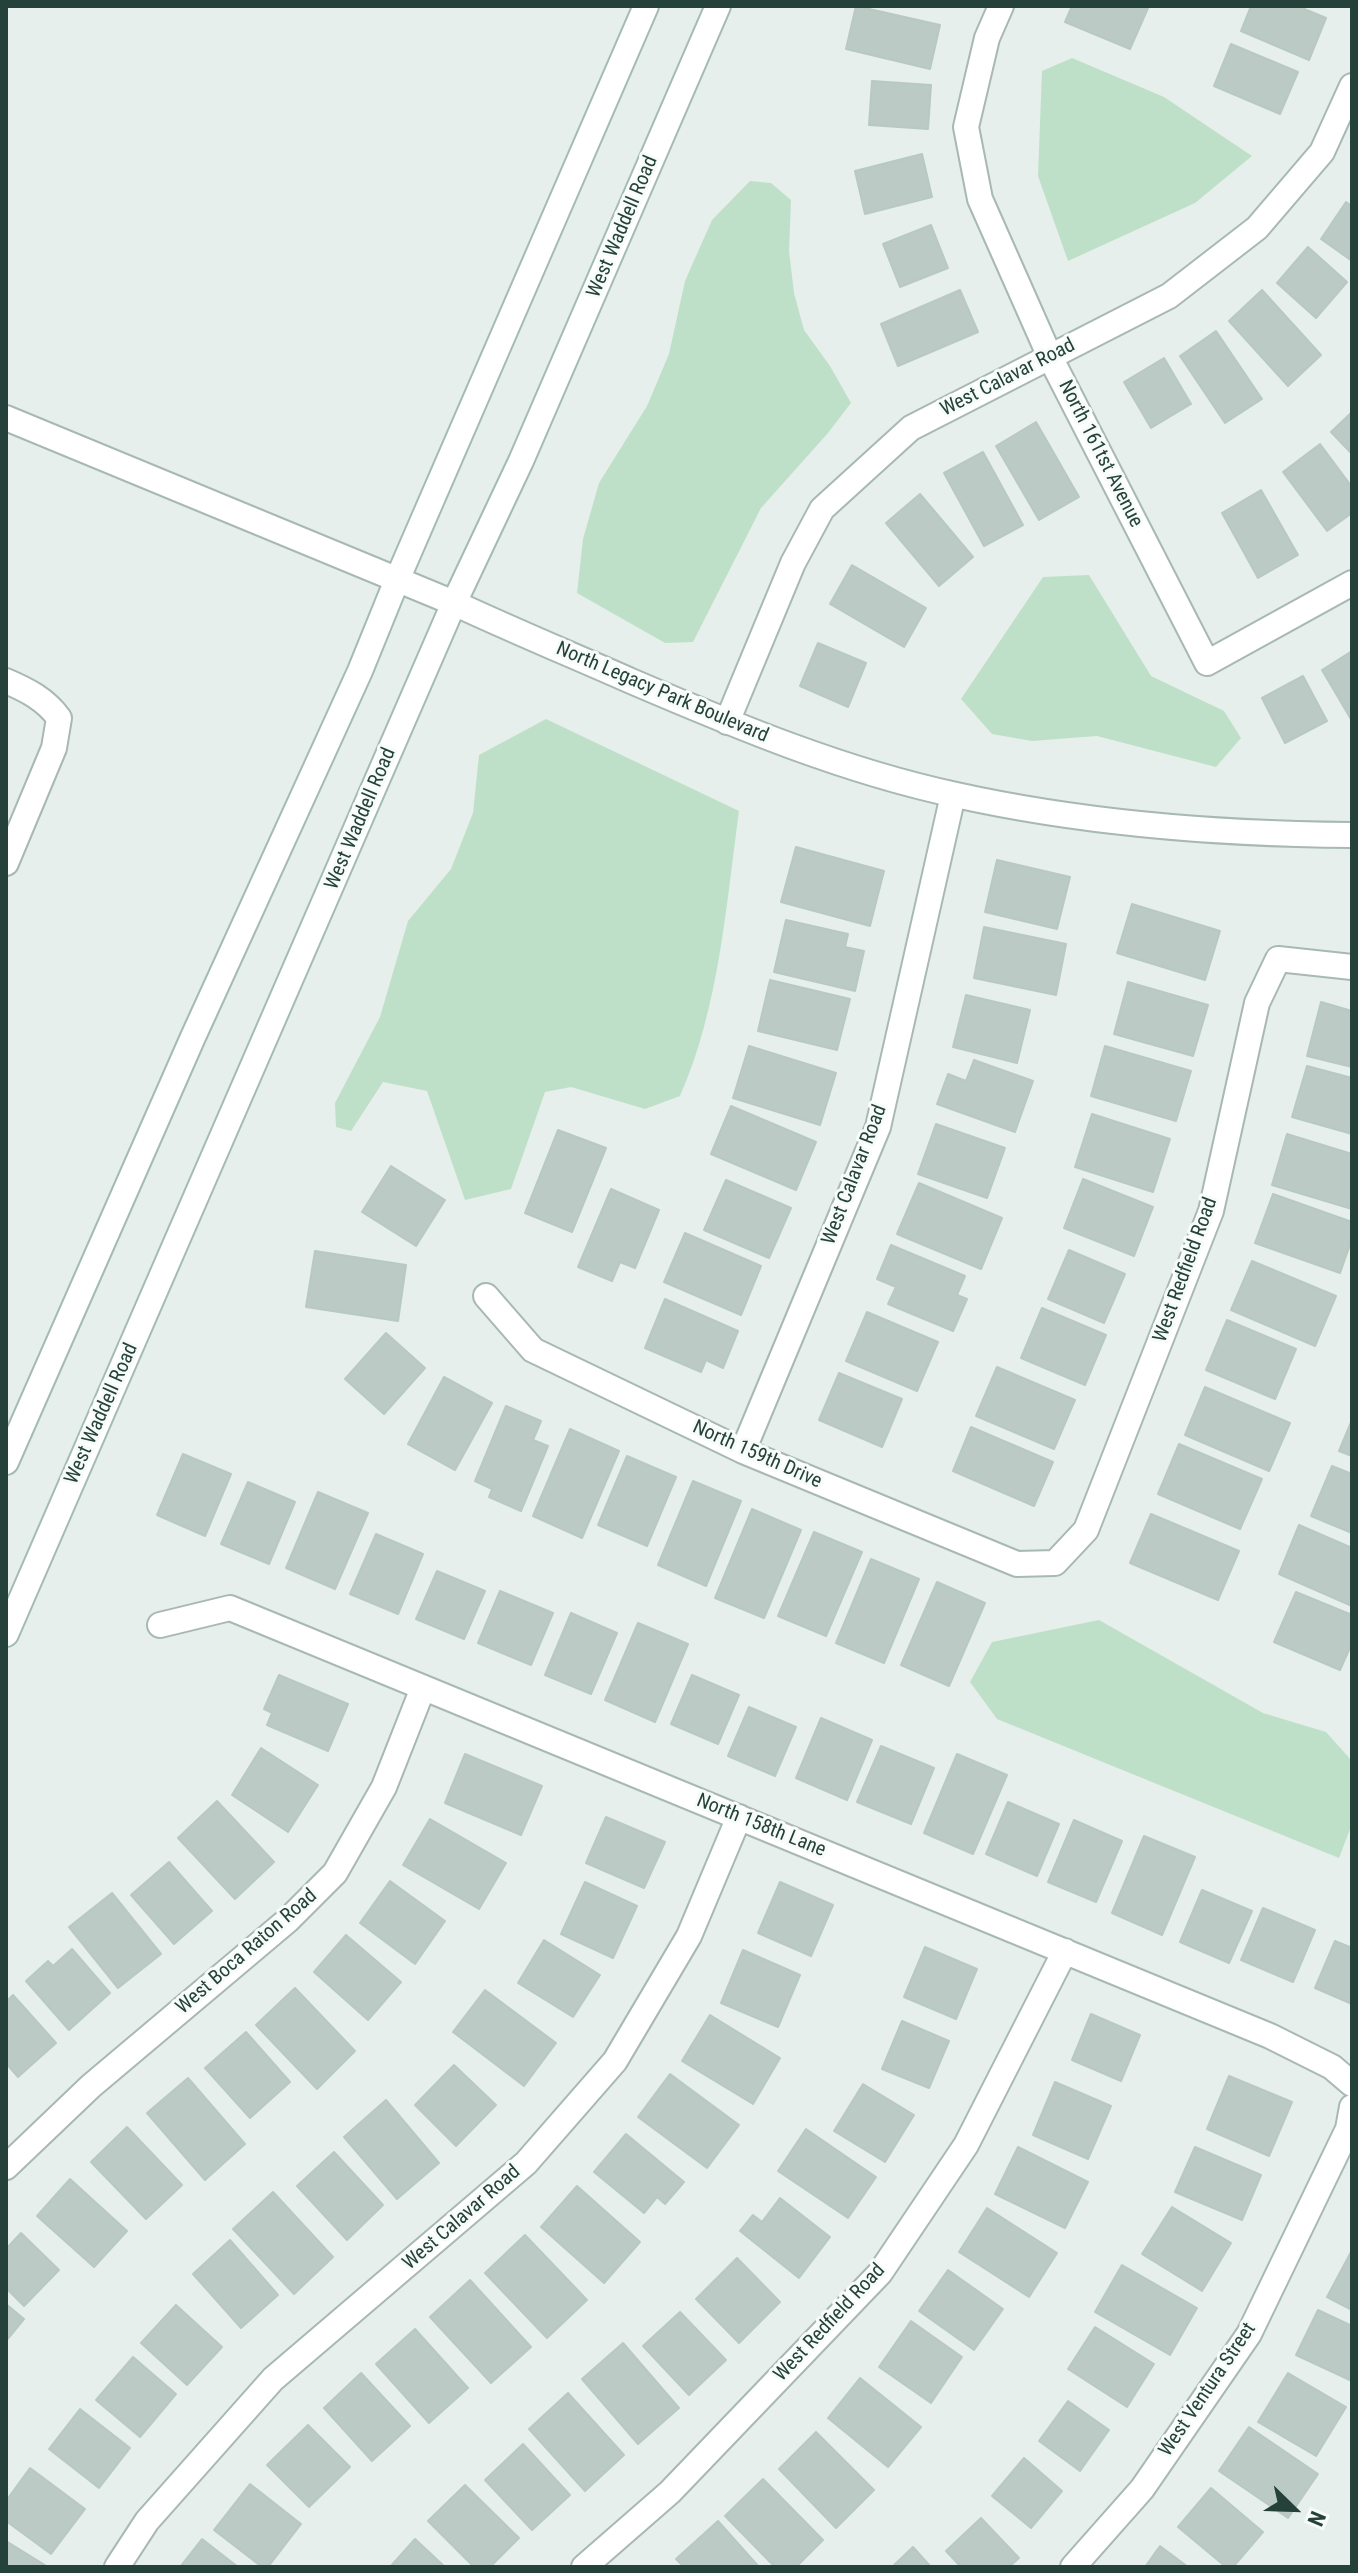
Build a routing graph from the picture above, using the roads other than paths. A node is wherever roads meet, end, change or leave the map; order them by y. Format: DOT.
graph roads {
  1 [pos="646,6"];
  2 [pos="718,6"];
  3 [pos="1001,6"];
  4 [pos="1352,86"];
  5 [pos="1050,357"];
  6 [pos="6,418"];
  7 [pos="397,580"];
  8 [pos="1352,583"];
  9 [pos="454,603"];
  10 [pos="6,681"];
  11 [pos="727,722"];
  12 [pos="953,795"];
  13 [pos="1352,835"];
  14 [pos="6,863"];
  15 [pos="1352,967"];
  16 [pos="486,1296"];
  17 [pos="743,1451"];
  18 [pos="6,1462"];
  19 [pos="1055,1563"];
  20 [pos="160,1625"];
  21 [pos="6,1634"];
  22 [pos="423,1688"];
  23 [pos="739,1817"];
  24 [pos="1065,1951"];
  25 [pos="1352,2084"];
  26 [pos="1352,2107"];
  27 [pos="6,2167"];
  28 [pos="117,2567"];
  29 [pos="584,2567"];
  30 [pos="1073,2567"];
  1 -- 7 [label="street"];
  2 -- 9 [label="street, West Waddell Road"];
  3 -- 5 [label="street, North 161tst Avenue"];
  4 -- 5 [label="street, West Calavar Road"];
  5 -- 8 [label="street, North 161tst Avenue"];
  5 -- 11 [label="street, West Calavar Road"];
  6 -- 7 [label="street, North Legacy Park Boulevard"];
  7 -- 9 [label="street, North Legacy Park Boulevard"];
  7 -- 18 [label="street"];
  9 -- 11 [label="street, North Legacy Park Boulevard"];
  9 -- 21 [label="street, West Waddell Road"];
  10 -- 14 [label="street"];
  11 -- 12 [label="street, North Legacy Park Boulevard"];
  12 -- 13 [label="street, North Legacy Park Boulevard"];
  12 -- 17 [label="street, West Calavar Road"];
  15 -- 19 [label="street, West Redfield Road"];
  16 -- 17 [label="street, North 159th Drive"];
  17 -- 19 [label="street, North 159th Drive"];
  20 -- 22 [label="street, North 158th Lane"];
  22 -- 23 [label="street, North 158th Lane"];
  22 -- 27 [label="street, West Boca Raton Road"];
  23 -- 24 [label="street, North 158th Lane"];
  23 -- 28 [label="street, West Calavar Road"];
  24 -- 25 [label="street, North 158th Lane"];
  24 -- 29 [label="street, West Redfield Road"];
  26 -- 30 [label="street, West Ventura Street"];
}
